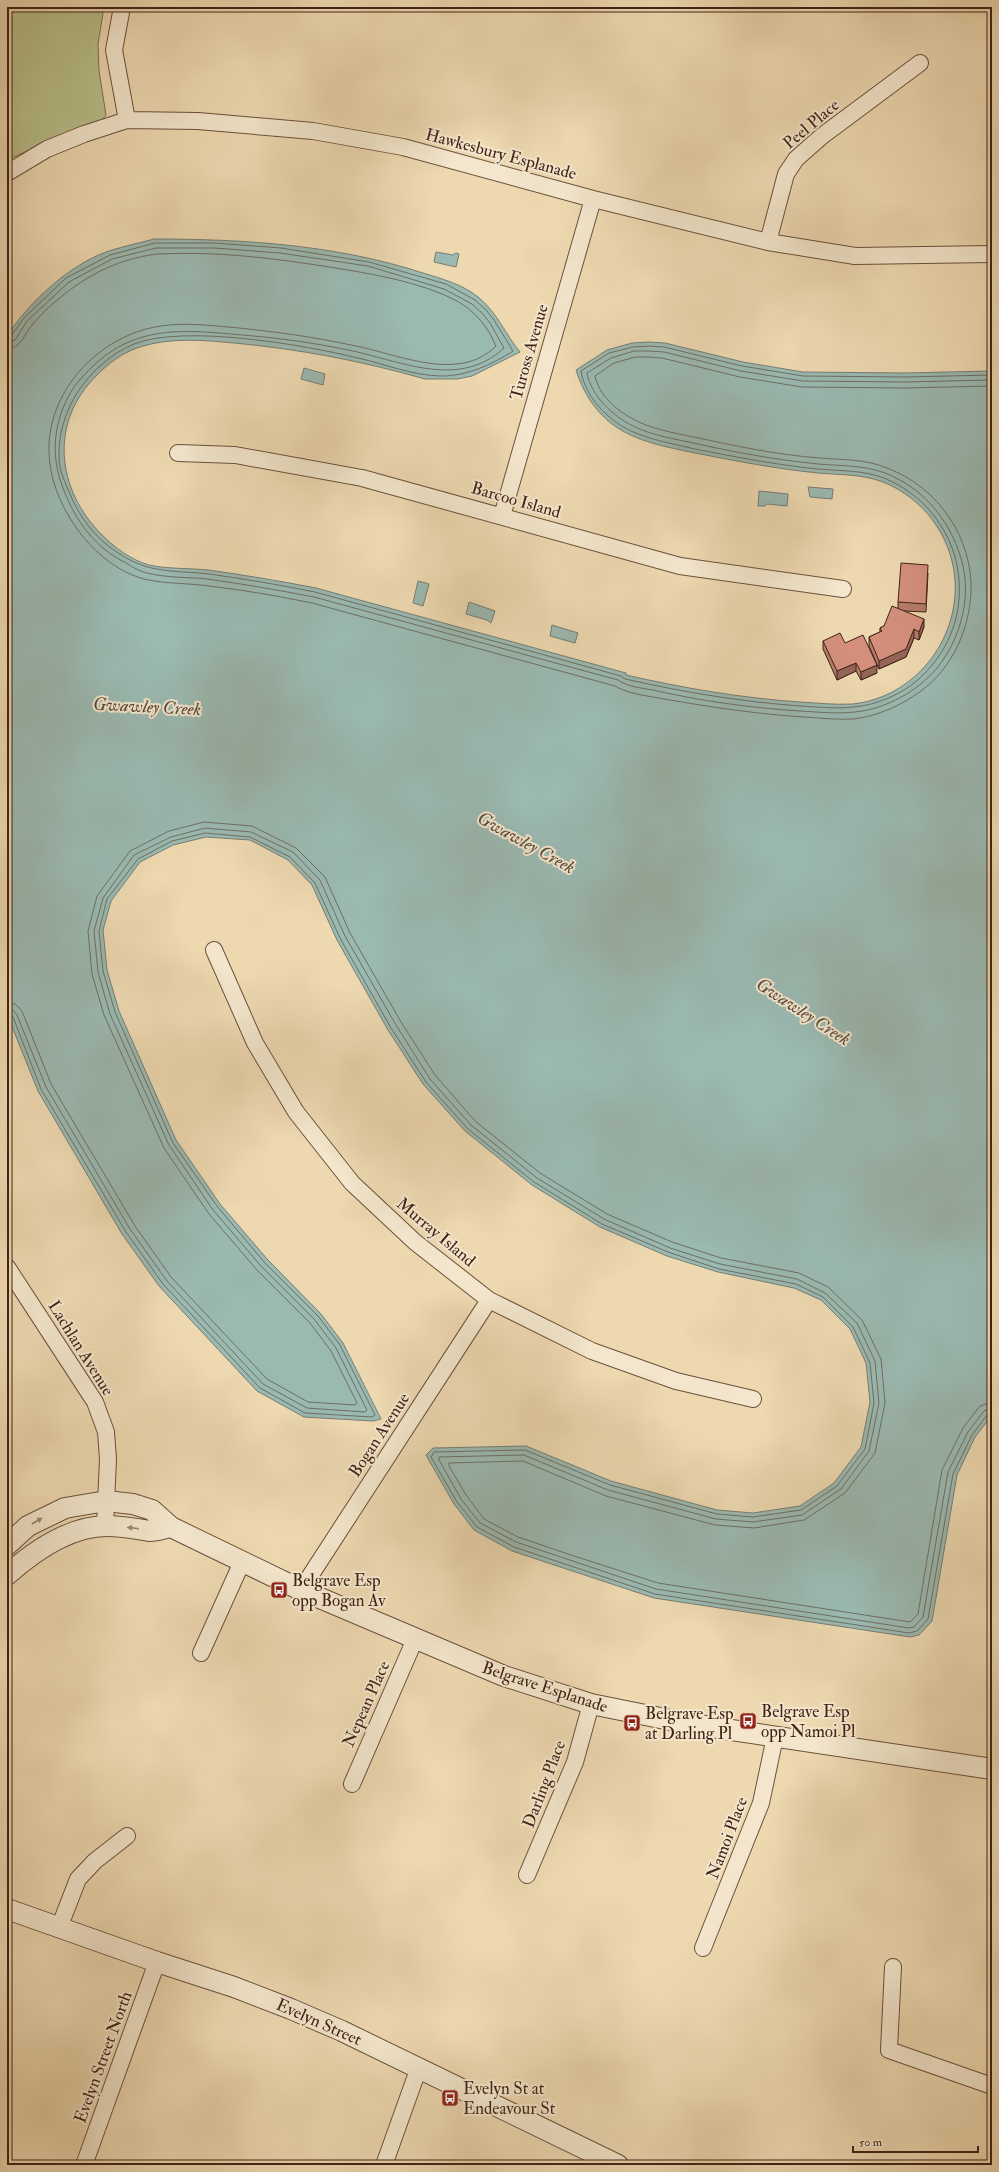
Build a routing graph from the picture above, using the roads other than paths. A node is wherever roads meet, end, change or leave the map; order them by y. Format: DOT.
graph roads {
  1 [pos="122,7"];
  2 [pos="920,63"];
  3 [pos="127,120"];
  4 [pos="7,173"];
  5 [pos="593,198"];
  6 [pos="768,242"];
  7 [pos="992,254"];
  8 [pos="178,453"];
  9 [pos="502,516"];
  10 [pos="843,589"];
  11 [pos="214,950"];
  12 [pos="7,1267"];
  13 [pos="489,1300"];
  14 [pos="753,1399"];
  15 [pos="106,1501"];
  16 [pos="105,1526"];
  17 [pos="171,1527"];
  18 [pos="7,1546"];
  19 [pos="242,1562"];
  20 [pos="7,1575"];
  21 [pos="301,1590"];
  22 [pos="415,1639"];
  23 [pos="201,1653"];
  24 [pos="591,1704"];
  25 [pos="775,1737"];
  26 [pos="992,1769"];
  27 [pos="352,1784"];
  28 [pos="127,1836"];
  29 [pos="528,1876"];
  30 [pos="7,1909"];
  31 [pos="59,1928"];
  32 [pos="703,1948"];
  33 [pos="157,1962"];
  34 [pos="893,1968"];
  35 [pos="418,2070"];
  36 [pos="992,2086"];
  37 [pos="84,2165"];
  38 [pos="384,2165"];
  39 [pos="618,2165"];
  1 -- 3 [label="street"];
  2 -- 6 [label="street, Peel Place"];
  3 -- 4 [label="street, Hawkesbury Esplanade"];
  3 -- 5 [label="street, Hawkesbury Esplanade"];
  5 -- 6 [label="street, Hawkesbury Esplanade"];
  5 -- 9 [label="street, Tuross Avenue"];
  6 -- 7 [label="street, Hawkesbury Esplanade"];
  8 -- 9 [label="street, Barcoo Island"];
  9 -- 10 [label="street, Barcoo Island"];
  11 -- 13 [label="street, Murray Island"];
  12 -- 15 [label="street, Lachlan Avenue"];
  13 -- 14 [label="street, Murray Island"];
  13 -- 21 [label="street, Bogan Avenue"];
  15 -- 16 [label="street, Lachlan Avenue"];
  15 -- 17 [label="street, Belgrave Esplanade"];
  18 -- 15 [label="street, Belgrave Esplanade, one-way"];
  17 -- 16 [label="street, one-way"];
  16 -- 20 [label="street"];
  17 -- 19 [label="street, Belgrave Esplanade"];
  19 -- 21 [label="street, Belgrave Esplanade"];
  19 -- 23 [label="street"];
  21 -- 22 [label="street, Belgrave Esplanade"];
  22 -- 24 [label="street, Belgrave Esplanade"];
  22 -- 27 [label="street, Nepean Place"];
  24 -- 25 [label="street, Belgrave Esplanade"];
  24 -- 29 [label="street, Darling Place"];
  25 -- 26 [label="street, Belgrave Esplanade"];
  25 -- 32 [label="street, Namoi Place"];
  28 -- 31 [label="street"];
  30 -- 31 [label="street, Evelyn Street"];
  31 -- 33 [label="street, Evelyn Street"];
  33 -- 35 [label="street, Evelyn Street"];
  33 -- 37 [label="street, Evelyn Street North"];
  34 -- 36 [label="street"];
  35 -- 38 [label="street"];
  35 -- 39 [label="street, Evelyn Street"];
}
